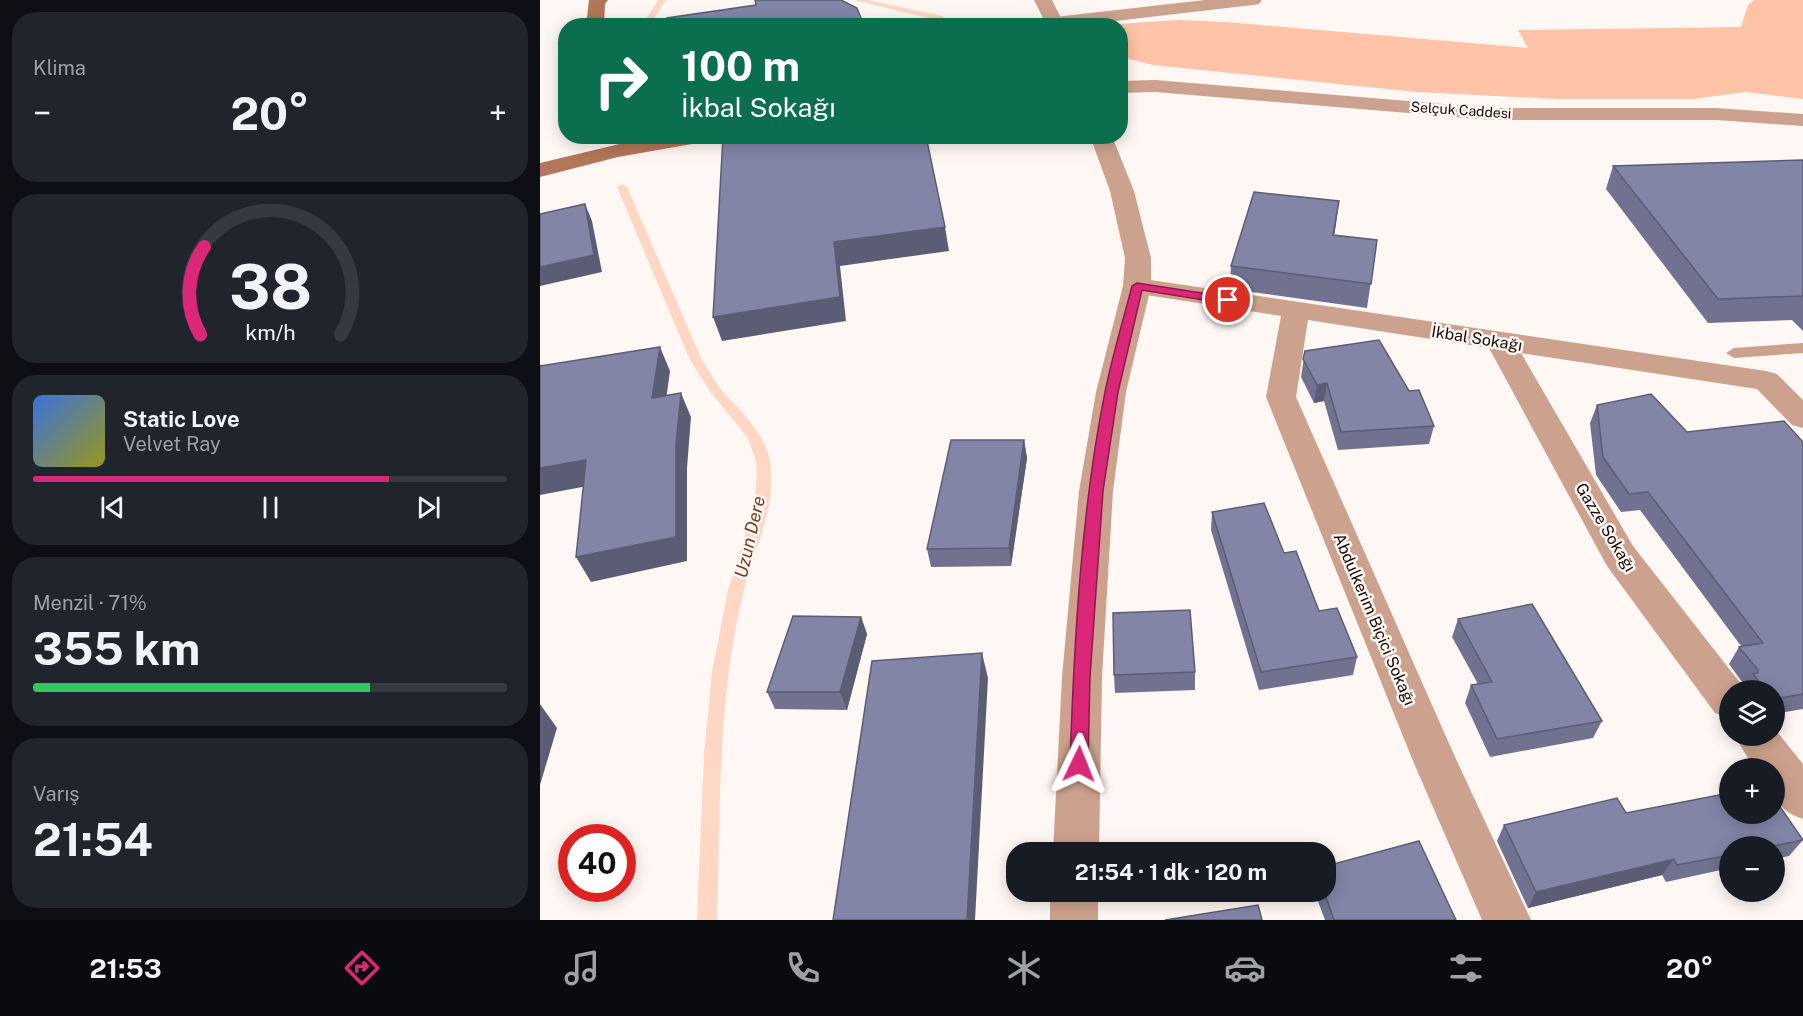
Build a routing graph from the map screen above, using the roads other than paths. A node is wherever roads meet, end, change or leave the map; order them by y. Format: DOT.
graph roads {
  1 [pos="599,0"];
  2 [pos="1043,0"];
  3 [pos="1253,0"];
  4 [pos="595,18"];
  5 [pos="1052,18"];
  6 [pos="1104,18"];
  7 [pos="1128,87"];
  8 [pos="1803,120"];
  9 [pos="644,144"];
  10 [pos="1104,144"];
  11 [pos="588,146"];
  12 [pos="540,170"];
  13 [pos="1137,286"];
  14 [pos="1296,311"];
  15 [pos="1500,342"];
  16 [pos="1803,348"];
  17 [pos="1734,353"];
  18 [pos="1803,418"];
  19 [pos="1719,686"];
  20 [pos="1763,746"];
  21 [pos="1803,799"];
  22 [pos="1076,842"];
  23 [pos="1074,902"];
  24 [pos="1074,920"];
  25 [pos="1507,920"];
  1 -- 4 [label="main road"];
  2 -- 5 [label="street"];
  3 -- 6 [label="street"];
  7 -- 8 [label="street, Selçuk Caddesi"];
  9 -- 11 [label="main road"];
  10 -- 13 [label="street"];
  11 -- 12 [label="main road"];
  13 -- 14 [label="street, İkbal Sokağı"];
  13 -- 22 [label="street"];
  14 -- 15 [label="street, İkbal Sokağı"];
  14 -- 25 [label="street, Abdulkerim Biçici Sokağı"];
  15 -- 18 [label="street, İkbal Sokağı"];
  15 -- 19 [label="street, Gazze Sokağı"];
  16 -- 17 [label="lane"];
  20 -- 21 [label="street"];
  23 -- 24 [label="street"];
}
